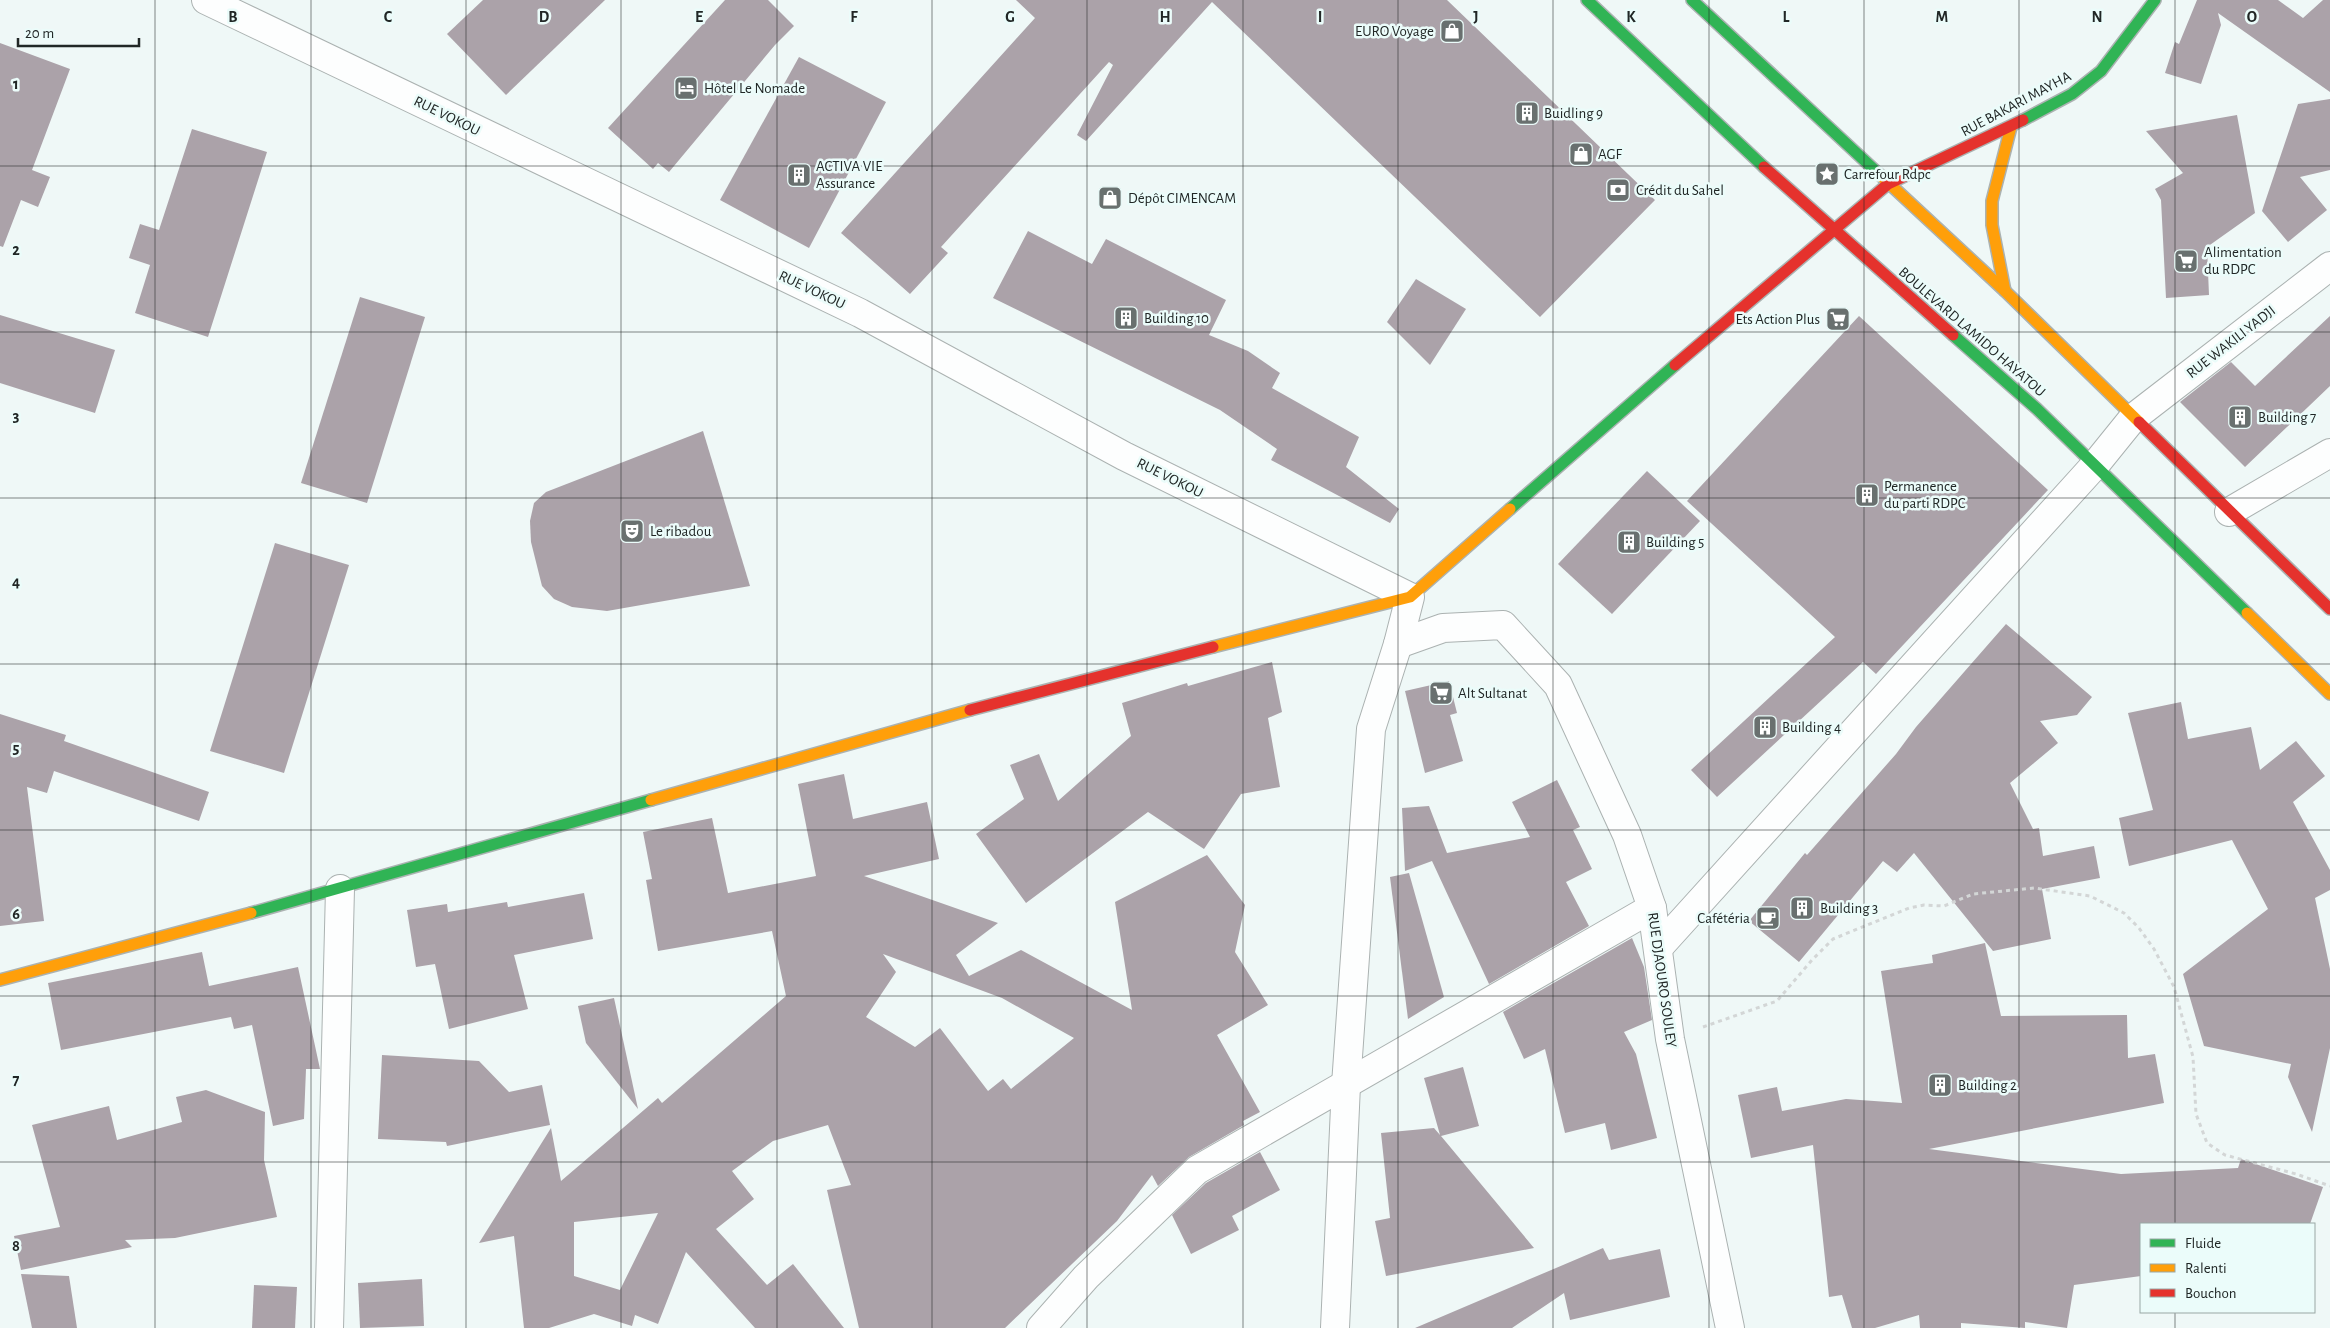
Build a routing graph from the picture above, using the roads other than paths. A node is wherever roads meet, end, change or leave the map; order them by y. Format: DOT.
graph roads {
  1 [pos="206,0"];
  2 [pos="1588,0"];
  3 [pos="1692,0"];
  4 [pos="2155,0"];
  5 [pos="2011,128"];
  6 [pos="1888,184"];
  7 [pos="1834,230"];
  8 [pos="2330,266"];
  9 [pos="2005,291"];
  10 [pos="2133,418"];
  11 [pos="2330,453"];
  12 [pos="2095,465"];
  13 [pos="2229,512"];
  14 [pos="1410,597"];
  15 [pos="2330,609"];
  16 [pos="1398,644"];
  17 [pos="2330,694"];
  18 [pos="340,889"];
  19 [pos="1652,908"];
  20 [pos="1659,947"];
  21 [pos="0,980"];
  22 [pos="1346,1085"];
  23 [pos="328,1328"];
  24 [pos="1041,1328"];
  25 [pos="1335,1328"];
  26 [pos="1730,1328"];
  1 -- 14 [label="street, RUE VOKOU"];
  2 -- 7 [label="street, BOULEVARD LAMIDO HAYATOU"];
  3 -- 6 [label="street"];
  4 -- 5 [label="street, RUE BAKARI MAYHA"];
  5 -- 6 [label="street, RUE BAKARI MAYHA"];
  5 -- 9 [label="street"];
  6 -- 7 [label="street, RUE BAKARI MAYHA"];
  6 -- 9 [label="street"];
  7 -- 12 [label="street, BOULEVARD LAMIDO HAYATOU"];
  7 -- 14 [label="street, RUE BAKARI MAYHA"];
  8 -- 10 [label="street, RUE WAKILI YADJI"];
  9 -- 10 [label="street"];
  10 -- 12 [label="street, RUE WAKILI YADJI"];
  10 -- 13 [label="street"];
  11 -- 13 [label="street"];
  12 -- 17 [label="street, BOULEVARD LAMIDO HAYATOU"];
  12 -- 20 [label="street, RUE WAKILI YADJI"];
  13 -- 15 [label="street"];
  14 -- 16 [label="street"];
  14 -- 18 [label="street"];
  16 -- 19 [label="street, RUE DJAOURO SOULEY"];
  16 -- 22 [label="street"];
  18 -- 21 [label="street"];
  18 -- 23 [label="street"];
  19 -- 20 [label="street, RUE DJAOURO SOULEY"];
  19 -- 22 [label="street"];
  20 -- 26 [label="street, RUE DJAOURO SOULEY"];
  22 -- 24 [label="street"];
  22 -- 25 [label="street"];
}
